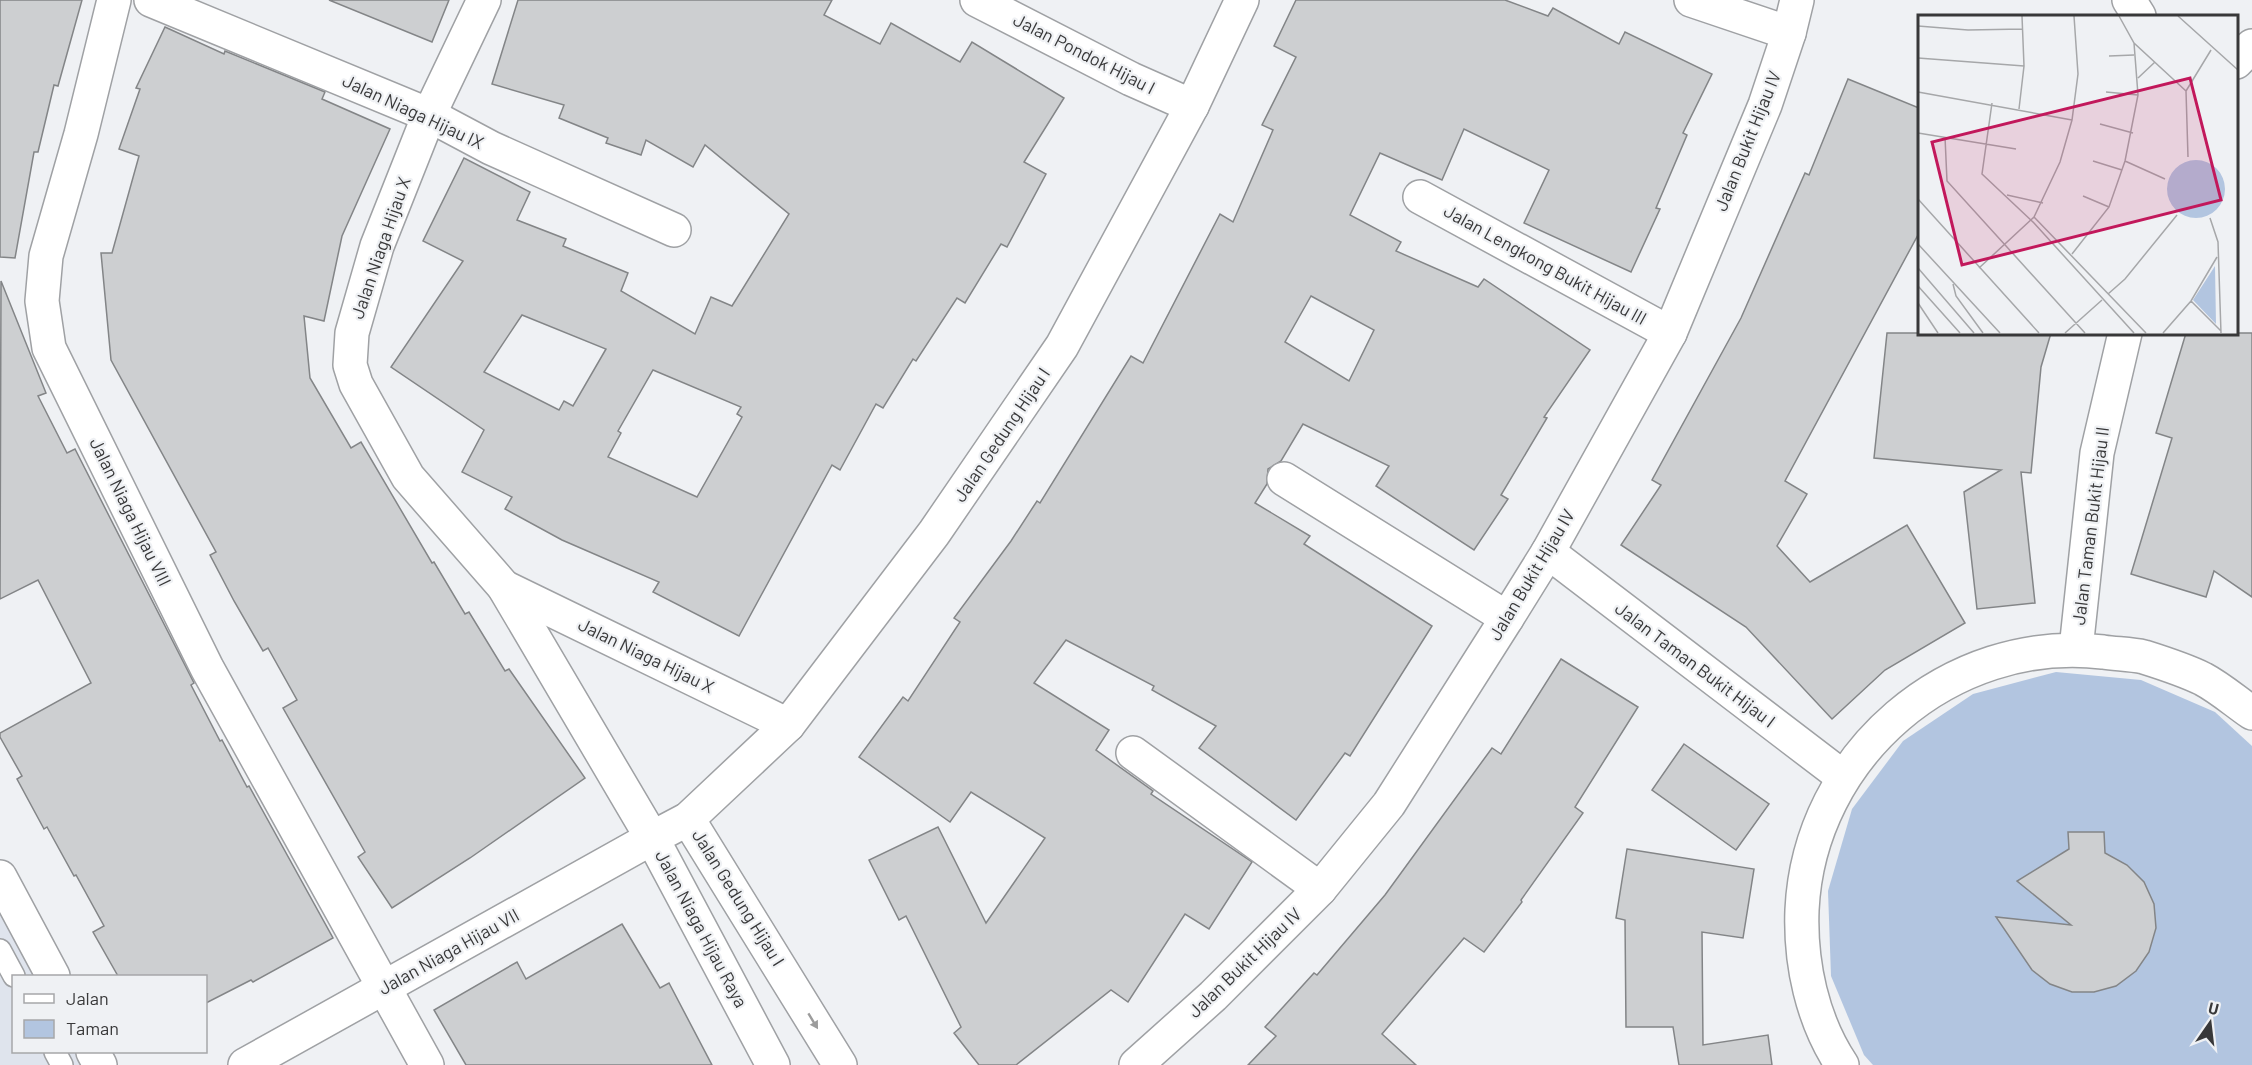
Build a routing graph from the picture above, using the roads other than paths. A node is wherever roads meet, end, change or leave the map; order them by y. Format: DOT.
graph roads {
  1 [pos="114,0"];
  2 [pos="151,0"];
  3 [pos="484,0"];
  4 [pos="977,0"];
  5 [pos="1242,0"];
  6 [pos="1691,0"];
  7 [pos="1797,0"];
  8 [pos="2129,0"];
  9 [pos="2138,15"];
  10 [pos="1790,33"];
  11 [pos="2252,46"];
  12 [pos="2237,60"];
  13 [pos="1192,106"];
  14 [pos="429,115"];
  15 [pos="1420,197"];
  16 [pos="674,230"];
  17 [pos="1670,333"];
  18 [pos="2125,334"];
  19 [pos="1284,479"];
  20 [pos="1548,552"];
  21 [pos="504,587"];
  22 [pos="1508,618"];
  23 [pos="2076,649"];
  24 [pos="2252,713"];
  25 [pos="788,725"];
  26 [pos="1133,753"];
  27 [pos="1843,777"];
  28 [pos="626,796"];
  29 [pos="688,819"];
  30 [pos="652,838"];
  31 [pos="0,877"];
  32 [pos="1320,889"];
  33 [pos="0,950"];
  34 [pos="13,975"];
  35 [pos="52,975"];
  36 [pos="384,988"];
  37 [pos="244,1065"];
  38 [pos="427,1065"];
  39 [pos="773,1065"];
  40 [pos="840,1065"];
  41 [pos="1136,1065"];
  42 [pos="1842,1065"];
  1 -- 36 [label="street, Jalan Niaga Hijau VIII"];
  2 -- 14 [label="street, Jalan Niaga Hijau IX"];
  3 -- 14 [label="street, Jalan Niaga Hijau X"];
  4 -- 13 [label="street, Jalan Pondok Hijau I"];
  5 -- 13 [label="street, Jalan Gedung Hijau I"];
  6 -- 10 [label="street"];
  7 -- 10 [label="street, Jalan Bukit Hijau IV"];
  8 -- 9 [label="street"];
  10 -- 17 [label="street, Jalan Bukit Hijau IV"];
  11 -- 12 [label="street"];
  13 -- 25 [label="street, Jalan Gedung Hijau I"];
  14 -- 16 [label="street, Jalan Niaga Hijau IX"];
  14 -- 21 [label="street, Jalan Niaga Hijau X"];
  15 -- 17 [label="street, Jalan Lengkong Bukit Hijau III"];
  17 -- 20 [label="street, Jalan Bukit Hijau IV"];
  18 -- 23 [label="street, Jalan Taman Bukit Hijau II"];
  19 -- 22 [label="street"];
  20 -- 22 [label="street, Jalan Bukit Hijau IV"];
  20 -- 27 [label="street, Jalan Taman Bukit Hijau I"];
  21 -- 25 [label="street, Jalan Niaga Hijau X"];
  21 -- 28 [label="street, Jalan Niaga Hijau X"];
  22 -- 32 [label="street, Jalan Bukit Hijau IV"];
  23 -- 24 [label="street"];
  23 -- 27 [label="street"];
  25 -- 29 [label="street, Jalan Gedung Hijau I"];
  26 -- 32 [label="street"];
  27 -- 42 [label="street"];
  28 -- 30 [label="street, Jalan Niaga Hijau Raya"];
  29 -- 30 [label="street, Jalan Gedung Hijau I"];
  29 -- 40 [label="street, Jalan Gedung Hijau I, one-way"];
  30 -- 36 [label="street, Jalan Niaga Hijau VII"];
  30 -- 39 [label="street, Jalan Niaga Hijau Raya"];
  31 -- 35 [label="street"];
  32 -- 41 [label="street, Jalan Bukit Hijau IV"];
  33 -- 34 [label="lane"];
  36 -- 37 [label="street, Jalan Niaga Hijau VII"];
  36 -- 38 [label="street, Jalan Niaga Hijau VIII"];
}
